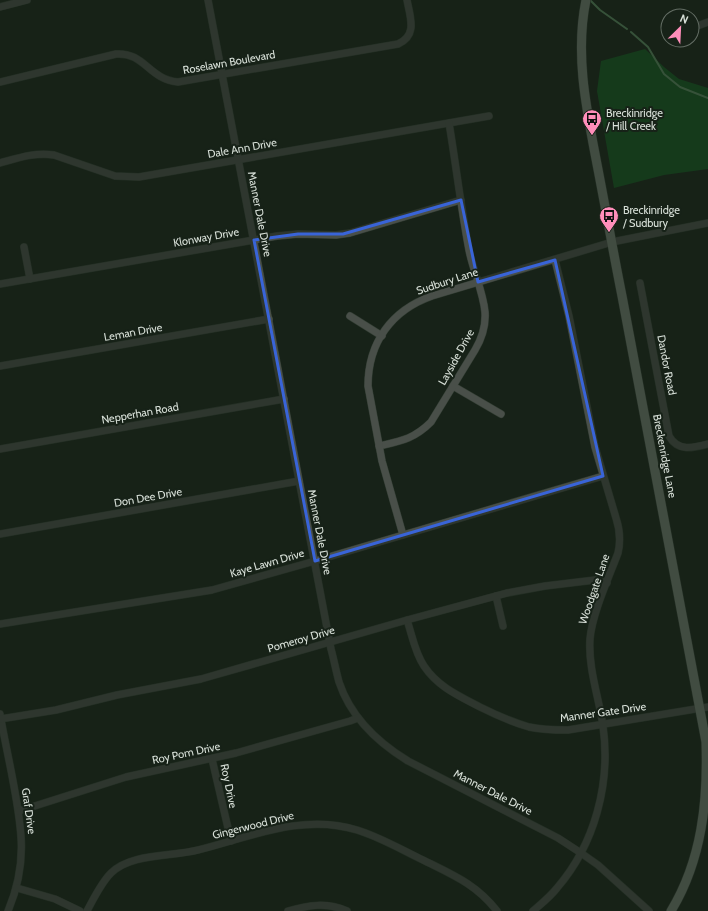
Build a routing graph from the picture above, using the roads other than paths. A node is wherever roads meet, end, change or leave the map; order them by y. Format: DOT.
graph roads {
  1 [pos="27,0"];
  2 [pos="208,0"];
  3 [pos="407,0"];
  4 [pos="586,0"];
  5 [pos="0,7"];
  6 [pos="222,75"];
  7 [pos="0,82"];
  8 [pos="489,116"];
  9 [pos="449,123"];
  10 [pos="239,160"];
  11 [pos="0,163"];
  12 [pos="461,200"];
  13 [pos="708,223"];
  14 [pos="254,240"];
  15 [pos="612,242"];
  16 [pos="24,247"];
  17 [pos="555,260"];
  18 [pos="30,279"];
  19 [pos="478,282"];
  20 [pos="0,284"];
  21 [pos="640,284"];
  22 [pos="350,316"];
  23 [pos="269,319"];
  24 [pos="382,336"];
  25 [pos="0,366"];
  26 [pos="453,386"];
  27 [pos="284,399"];
  28 [pos="501,414"];
  29 [pos="708,444"];
  30 [pos="379,446"];
  31 [pos="0,449"];
  32 [pos="603,476"];
  33 [pos="299,481"];
  34 [pos="0,534"];
  35 [pos="403,535"];
  36 [pos="315,561"];
  37 [pos="607,583"];
  38 [pos="496,596"];
  39 [pos="407,620"];
  40 [pos="0,624"];
  41 [pos="503,626"];
  42 [pos="330,642"];
  43 [pos="704,707"];
  44 [pos="0,717"];
  45 [pos="358,718"];
  46 [pos="602,725"];
  47 [pos="212,759"];
  48 [pos="19,811"];
  49 [pos="230,841"];
  50 [pos="581,853"];
  51 [pos="17,888"];
  52 [pos="8,911"];
  53 [pos="80,911"];
  54 [pos="87,911"];
  55 [pos="288,911"];
  56 [pos="347,911"];
  57 [pos="497,911"];
  58 [pos="533,911"];
  59 [pos="649,911"];
  60 [pos="671,911"];
  1 -- 5 [label="street"];
  2 -- 6 [label="street, Manner Dale Drive"];
  3 -- 6 [label="street, Roselawn Boulevard"];
  4 -- 15 [label="main road, Breckenridge Lane"];
  6 -- 7 [label="street, Roselawn Boulevard"];
  6 -- 10 [label="street, Manner Dale Drive"];
  8 -- 9 [label="street, Dale Ann Drive"];
  9 -- 10 [label="street, Dale Ann Drive"];
  9 -- 12 [label="street, Layside Drive"];
  10 -- 11 [label="street, Dale Ann Drive"];
  10 -- 14 [label="street, Manner Dale Drive"];
  12 -- 14 [label="street, Klonway Drive"];
  12 -- 19 [label="street, Layside Drive"];
  13 -- 15 [label="street, Sudbury Lane"];
  14 -- 18 [label="street, Klonway Drive"];
  14 -- 23 [label="street, Manner Dale Drive"];
  15 -- 17 [label="street, Sudbury Lane"];
  15 -- 43 [label="main road, Breckenridge Lane"];
  16 -- 18 [label="street"];
  17 -- 19 [label="street, Sudbury Lane"];
  17 -- 32 [label="street, Woodgate Lane"];
  18 -- 20 [label="street, Klonway Drive"];
  19 -- 24 [label="street, Sudbury Lane"];
  19 -- 26 [label="street, Layside Drive"];
  21 -- 29 [label="street, Dandor Road"];
  22 -- 24 [label="street"];
  23 -- 25 [label="street, Leman Drive"];
  23 -- 27 [label="street, Manner Dale Drive"];
  24 -- 30 [label="street, Sudbury Lane"];
  26 -- 28 [label="street"];
  26 -- 30 [label="street, Layside Drive"];
  27 -- 31 [label="street, Nepperhan Road"];
  27 -- 33 [label="street, Manner Dale Drive"];
  30 -- 35 [label="street, Sudbury Lane"];
  32 -- 35 [label="street, Kaye Lawn Drive"];
  32 -- 37 [label="street, Woodgate Lane"];
  33 -- 34 [label="street, Don Dee Drive"];
  33 -- 36 [label="street, Manner Dale Drive"];
  35 -- 36 [label="street, Kaye Lawn Drive"];
  36 -- 40 [label="street, Kaye Lawn Drive"];
  36 -- 42 [label="street, Manner Dale Drive"];
  37 -- 38 [label="street, Pomeroy Drive"];
  37 -- 46 [label="street, Woodgate Lane"];
  38 -- 39 [label="street, Pomeroy Drive"];
  38 -- 41 [label="street"];
  39 -- 42 [label="street, Pomeroy Drive"];
  39 -- 46 [label="street, Manner Gate Drive"];
  42 -- 44 [label="street, Pomeroy Drive"];
  42 -- 45 [label="street, Manner Dale Drive"];
  43 -- 46 [label="street, Manner Gate Drive"];
  43 -- 60 [label="main road, Breckenridge Lane"];
  44 -- 48 [label="street, Graf Drive"];
  45 -- 47 [label="street, Roy Pom Drive"];
  45 -- 50 [label="street, Manner Dale Drive"];
  46 -- 50 [label="street, Woodgate Lane"];
  47 -- 48 [label="street, Roy Pom Drive"];
  47 -- 49 [label="street, Roy Drive"];
  48 -- 51 [label="street, Graf Drive"];
  49 -- 54 [label="street, Gingerwood Drive"];
  49 -- 57 [label="street, Gingerwood Drive"];
  50 -- 58 [label="street, Woodgate Lane"];
  50 -- 59 [label="street, Manner Dale Drive"];
  51 -- 52 [label="street, Graf Drive"];
  51 -- 53 [label="street"];
  55 -- 56 [label="street"];
}
